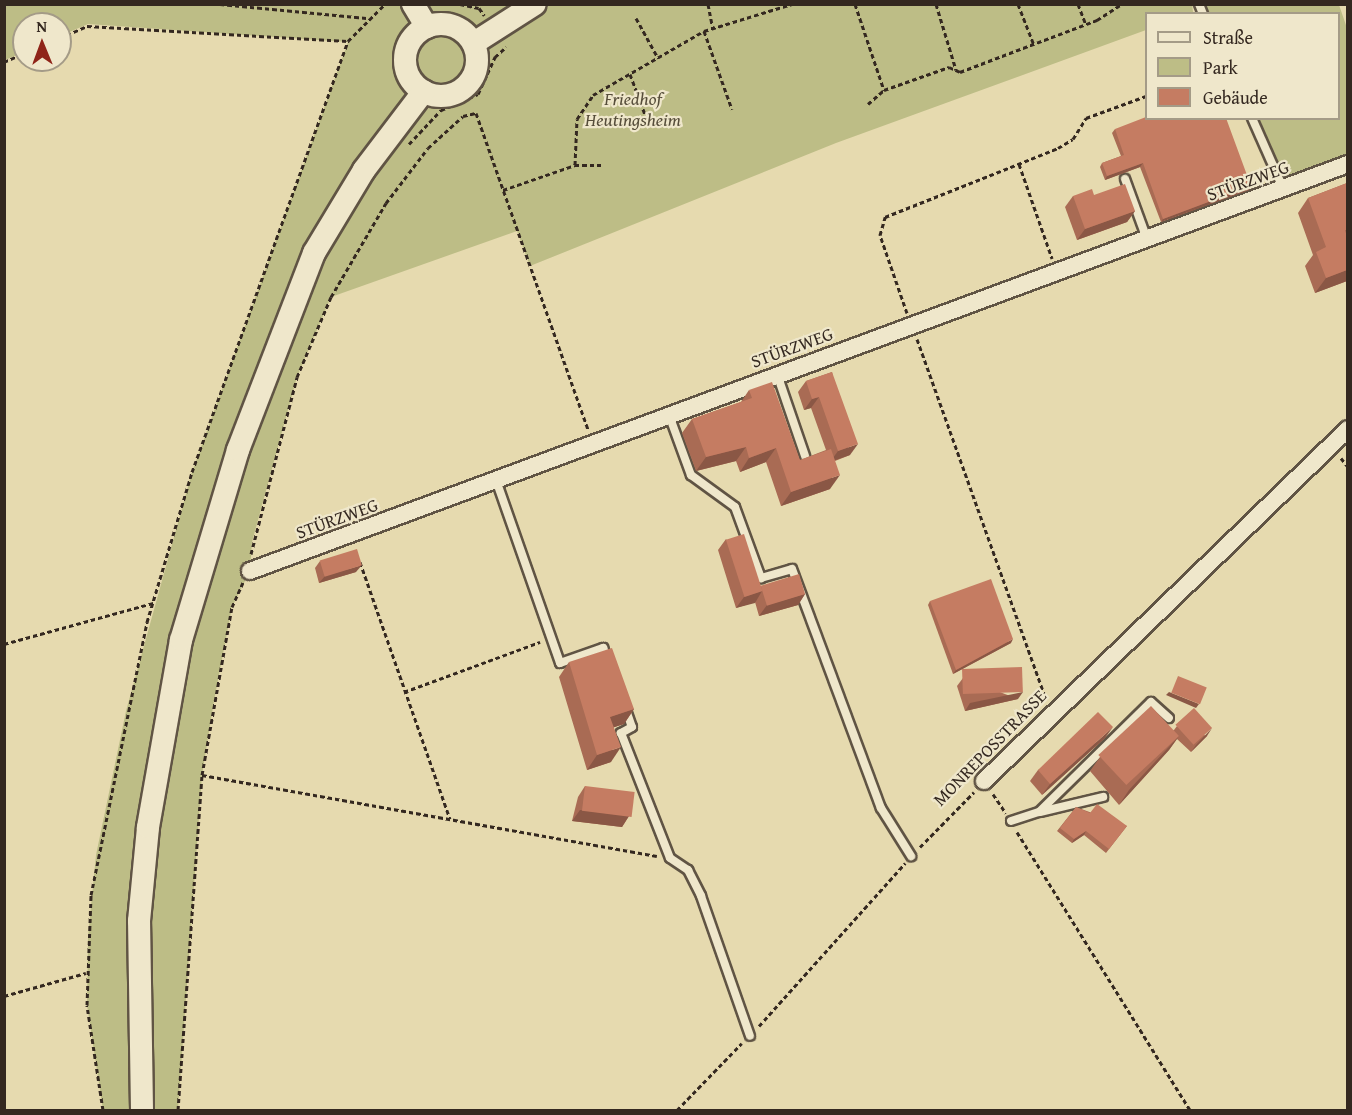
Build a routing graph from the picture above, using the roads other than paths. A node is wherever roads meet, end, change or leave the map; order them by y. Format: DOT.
graph roads {
  1 [pos="413,4"];
  2 [pos="535,4"];
  3 [pos="427,27"];
  4 [pos="474,43"];
  5 [pos="424,91"];
  6 [pos="1253,120"];
  7 [pos="1346,169"];
  8 [pos="1125,178"];
  9 [pos="1283,188"];
  10 [pos="1147,239"];
  11 [pos="776,374"];
  12 [pos="669,415"];
  13 [pos="1347,429"];
  14 [pos="805,456"];
  15 [pos="496,480"];
  16 [pos="250,571"];
  17 [pos="610,668"];
  18 [pos="621,697"];
  19 [pos="1169,718"];
  20 [pos="984,781"];
  21 [pos="1103,797"];
  22 [pos="1039,812"];
  23 [pos="1011,821"];
  24 [pos="911,856"];
  25 [pos="750,1036"];
  26 [pos="142,1110"];
  1 -- 3 [label="main road"];
  2 -- 4 [label="main road"];
  3 -- 4 [label="main road"];
  3 -- 5 [label="main road"];
  4 -- 5 [label="main road"];
  5 -- 26 [label="main road"];
  6 -- 9 [label="lane"];
  7 -- 9 [label="street, STÜRZWEG"];
  8 -- 10 [label="lane"];
  9 -- 10 [label="street, STÜRZWEG"];
  10 -- 11 [label="street, STÜRZWEG"];
  11 -- 12 [label="street, STÜRZWEG"];
  11 -- 14 [label="lane"];
  12 -- 15 [label="street, STÜRZWEG"];
  12 -- 24 [label="lane"];
  13 -- 20 [label="street, MONREPOSSTRASSE"];
  15 -- 16 [label="street, STÜRZWEG"];
  15 -- 17 [label="lane"];
  18 -- 25 [label="lane"];
  19 -- 22 [label="lane"];
  21 -- 22 [label="lane"];
  22 -- 23 [label="lane"];
}
